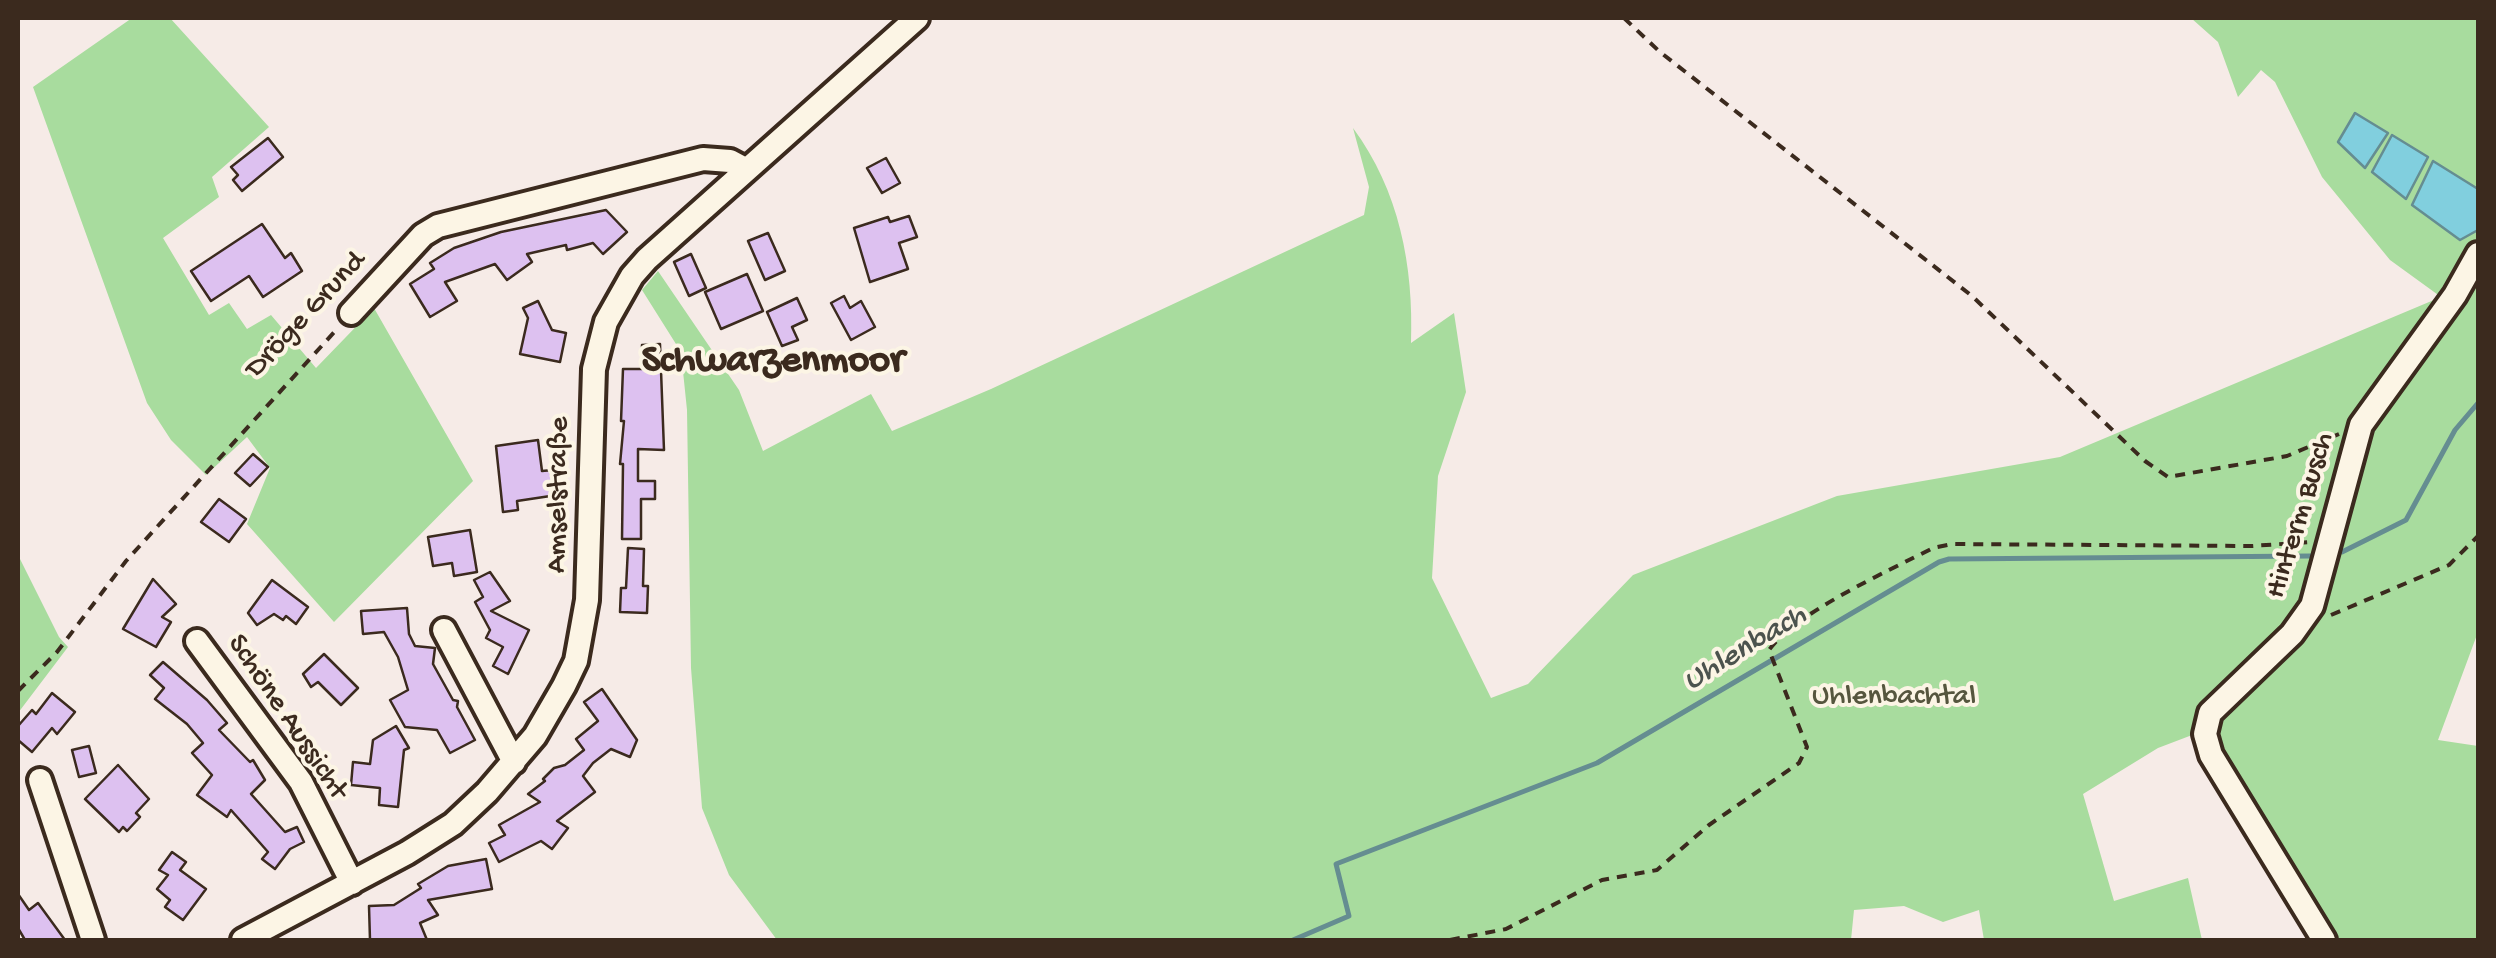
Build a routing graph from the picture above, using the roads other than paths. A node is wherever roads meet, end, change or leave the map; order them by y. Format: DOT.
graph roads {
  1 [pos="917,18"];
  2 [pos="746,169"];
  3 [pos="2478,254"];
  4 [pos="351,313"];
  5 [pos="444,630"];
  6 [pos="197,641"];
  7 [pos="514,762"];
  8 [pos="40,780"];
  9 [pos="352,883"];
  10 [pos="93,940"];
  11 [pos="243,940"];
  12 [pos="2324,940"];
  1 -- 2 [label="street, Amselstraße"];
  2 -- 4 [label="street, Dröge Grund"];
  2 -- 7 [label="street, Amselstraße"];
  3 -- 12 [label="street, Hinterm Busch"];
  5 -- 7 [label="street"];
  6 -- 9 [label="street, Schöne Aussicht"];
  7 -- 9 [label="street, Amselstraße"];
  8 -- 10 [label="street"];
  9 -- 11 [label="street, Amselstraße"];
}
